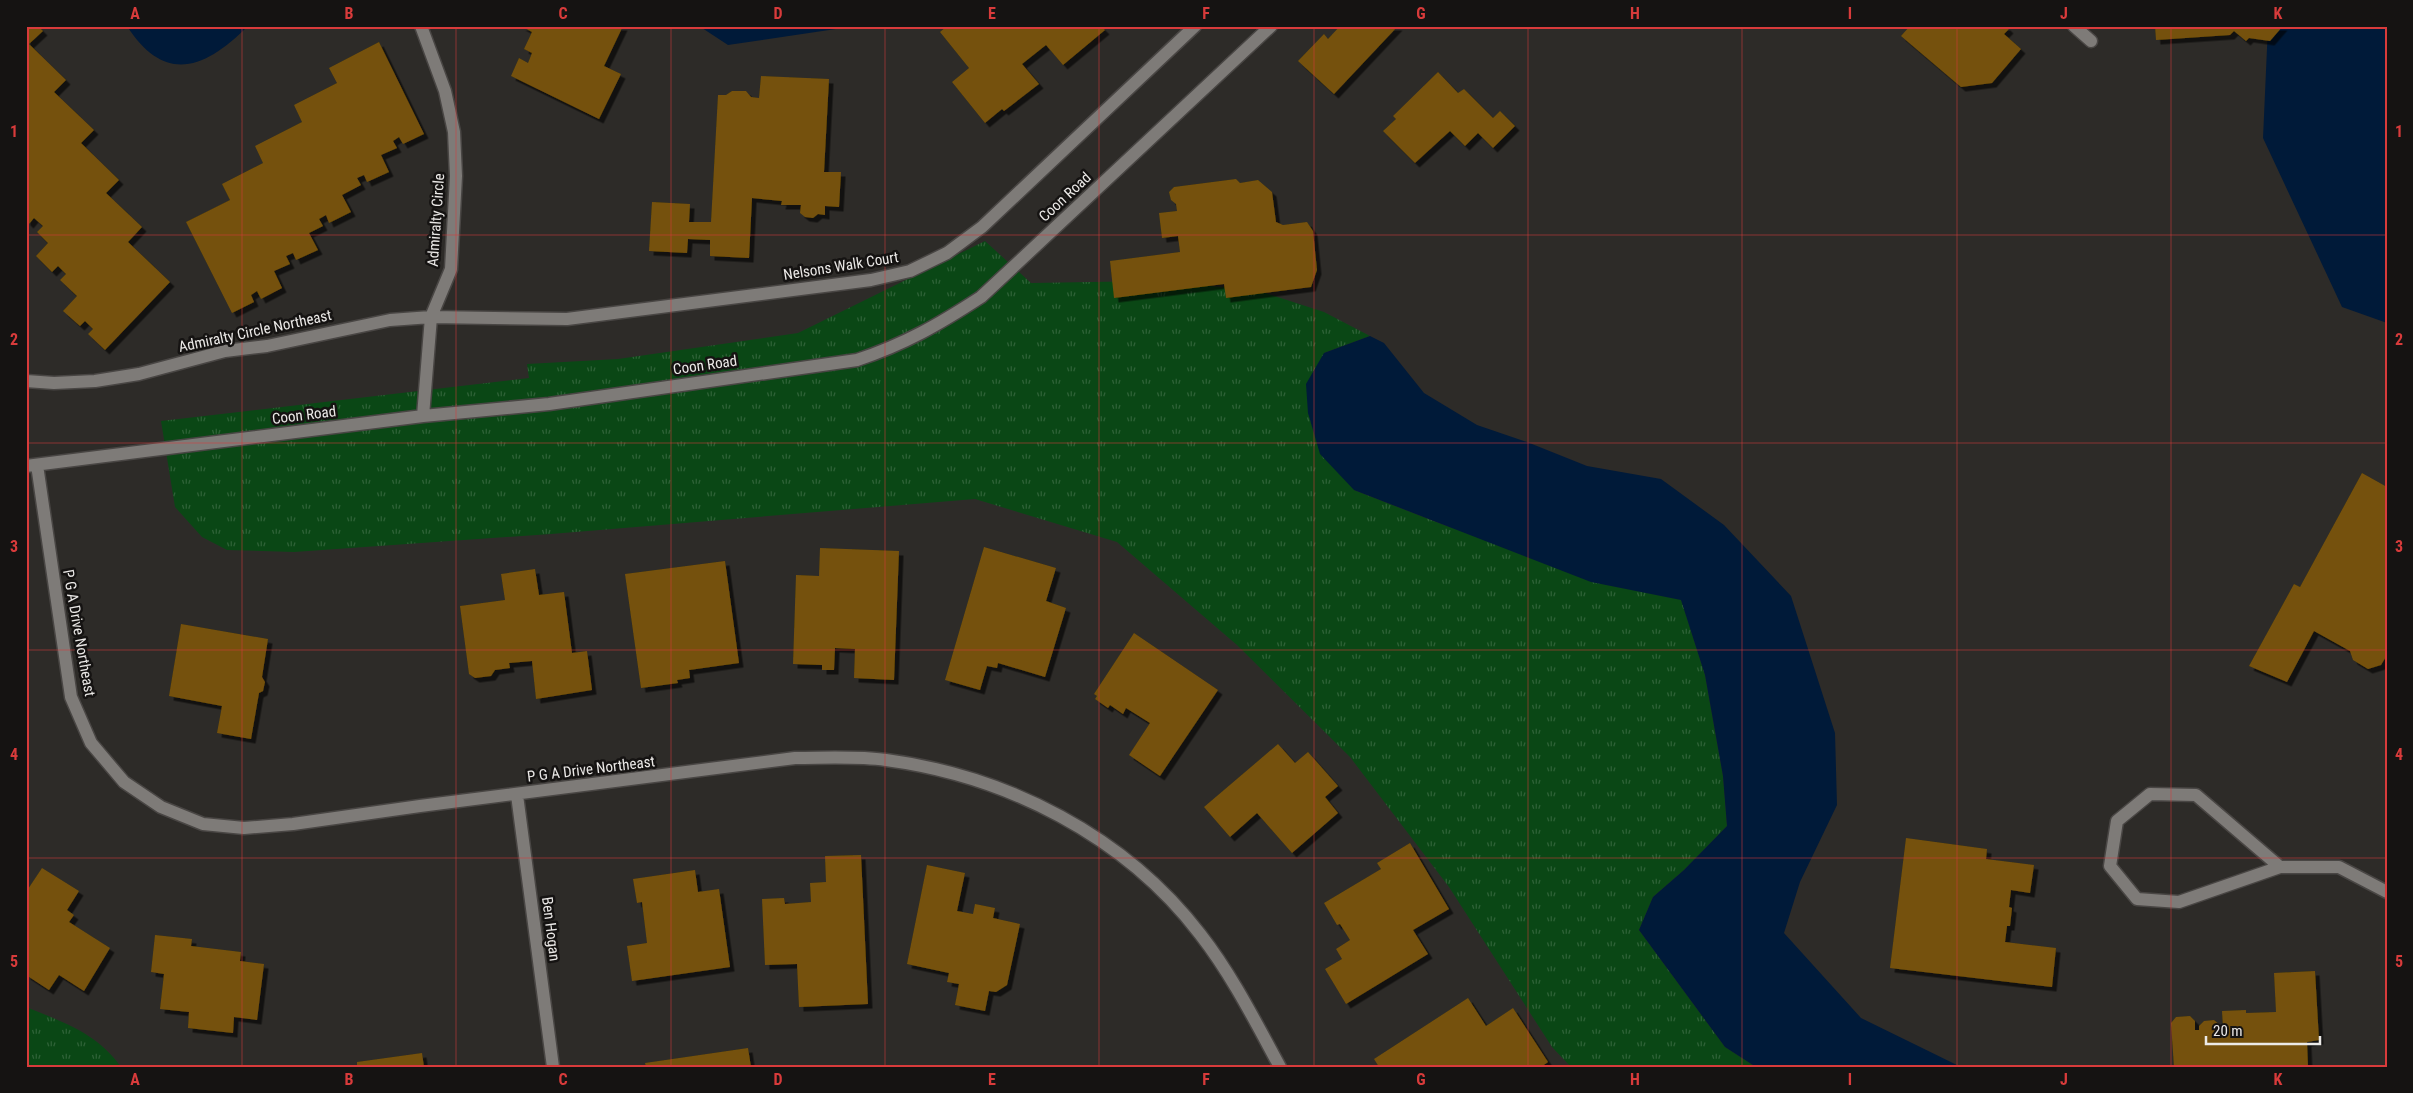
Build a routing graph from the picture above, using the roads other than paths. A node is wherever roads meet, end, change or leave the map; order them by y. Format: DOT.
graph roads {
  1 [pos="421,26"];
  2 [pos="1195,26"];
  3 [pos="1271,26"];
  4 [pos="2074,26"];
  5 [pos="2091,41"];
  6 [pos="431,317"];
  7 [pos="26,381"];
  8 [pos="423,416"];
  9 [pos="31,465"];
  10 [pos="517,795"];
  11 [pos="2280,867"];
  12 [pos="2387,892"];
  13 [pos="553,1067"];
  14 [pos="1280,1067"];
  1 -- 6 [label="street, Admiralty Circle"];
  2 -- 6 [label="street, Nelsons Walk Court"];
  3 -- 8 [label="street, Coon Road"];
  4 -- 5 [label="street"];
  6 -- 7 [label="street, Admiralty Circle Northeast"];
  6 -- 8 [label="street, Admiralty Circle"];
  8 -- 9 [label="street, Coon Road"];
  9 -- 10 [label="street, P G A Drive Northeast"];
  10 -- 13 [label="street, Ben Hogan"];
  10 -- 14 [label="street, P G A Drive Northeast"];
  11 -- 11 [label="street"];
  11 -- 12 [label="street"];
}
